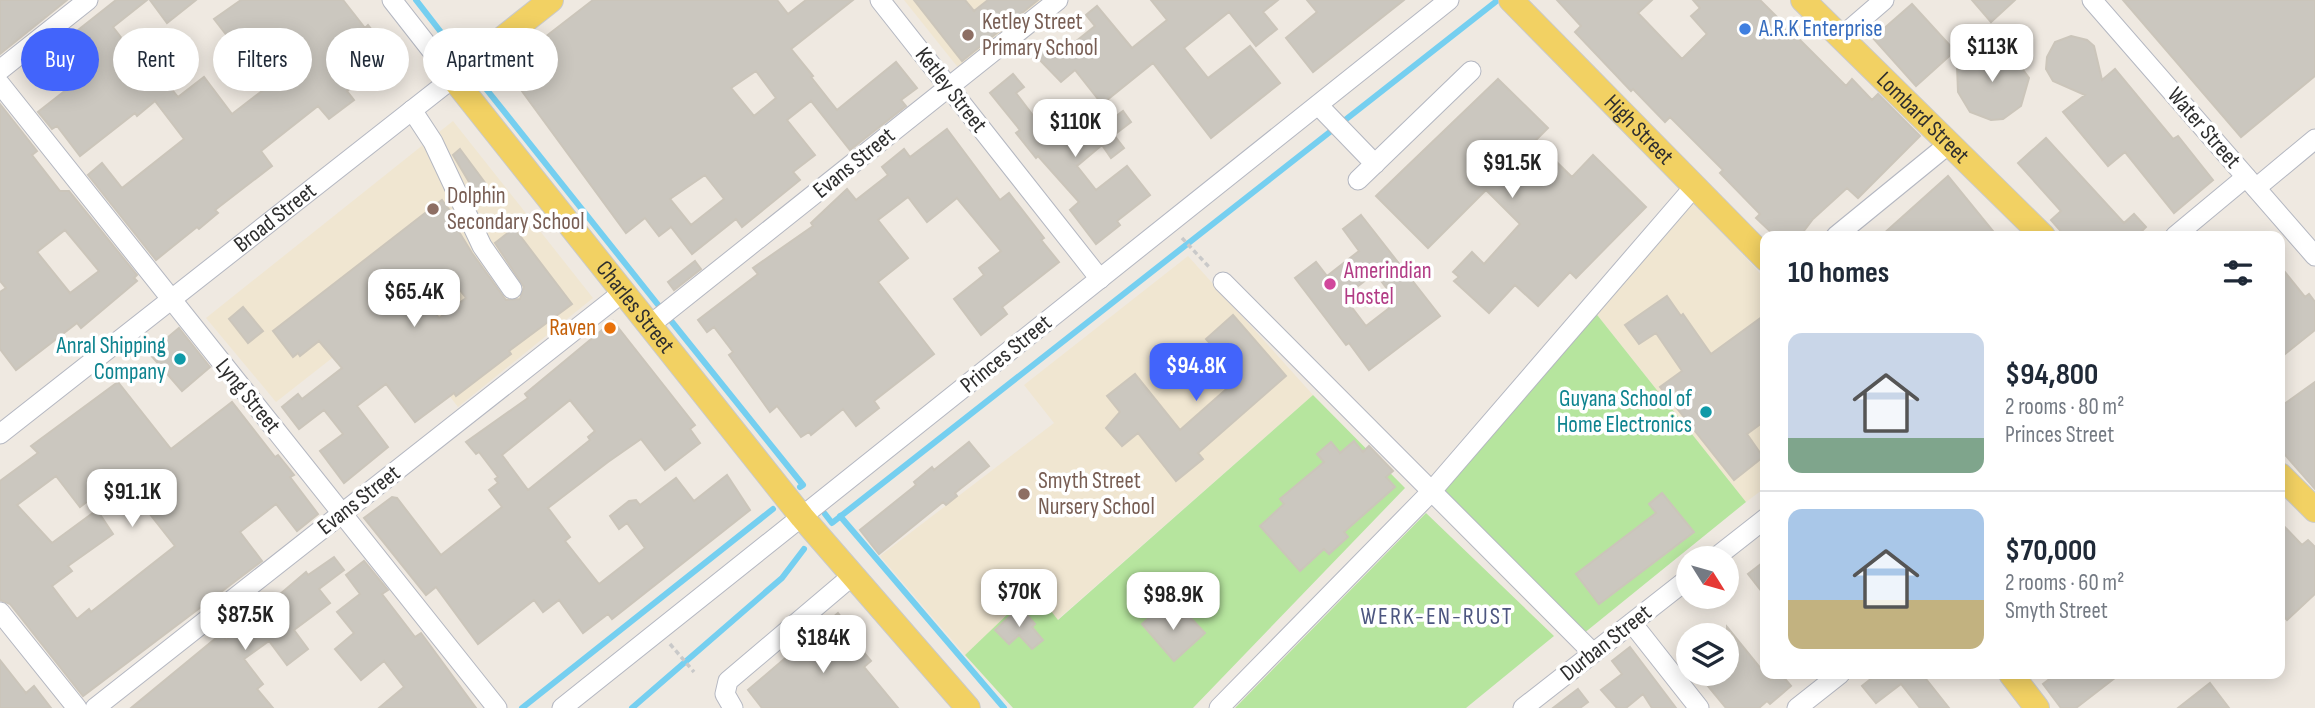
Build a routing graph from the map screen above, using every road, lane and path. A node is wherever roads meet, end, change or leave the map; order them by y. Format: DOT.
graph roads {
  1 [pos="88,0"];
  2 [pos="391,0"];
  3 [pos="551,0"];
  4 [pos="880,0"];
  5 [pos="1058,0"];
  6 [pos="1449,0"];
  7 [pos="1511,0"];
  8 [pos="1803,0"];
  9 [pos="1884,0"];
  10 [pos="2092,0"];
  11 [pos="516,28"];
  12 [pos="1840,38"];
  13 [pos="423,40"];
  14 [pos="0,70"];
  15 [pos="1471,71"];
  16 [pos="0,84"];
  17 [pos="948,87"];
  18 [pos="436,91"];
  19 [pos="463,91"];
  20 [pos="412,110"];
  21 [pos="1325,111"];
  22 [pos="1950,143"];
  23 [pos="2311,151"];
  24 [pos="1376,164"];
  25 [pos="1358,180"];
  26 [pos="2251,182"];
  27 [pos="1694,187"];
  28 [pos="1175,231"];
  29 [pos="1842,231"];
  30 [pos="2038,231"];
  31 [pos="2182,231"];
  32 [pos="1195,253"];
  33 [pos="1760,253"];
  34 [pos="2315,256"];
  35 [pos="1100,279"];
  36 [pos="1223,282"];
  37 [pos="512,289"];
  38 [pos="623,292"];
  39 [pos="171,299"];
  40 [pos="650,325"];
  41 [pos="0,433"];
  42 [pos="2285,479"];
  43 [pos="1430,493"];
  44 [pos="2315,510"];
  45 [pos="342,513"];
  46 [pos="802,517"];
  47 [pos="1760,523"];
  48 [pos="1730,546"];
  49 [pos="852,576"];
  50 [pos="1676,588"];
  51 [pos="0,612"];
  52 [pos="1632,623"];
  53 [pos="677,653"];
  54 [pos="1593,653"];
  55 [pos="694,673"];
  56 [pos="1834,679"];
  57 [pos="2015,679"];
  58 [pos="77,708"];
  59 [pos="95,708"];
  60 [pos="497,708"];
  61 [pos="562,708"];
  62 [pos="733,708"];
  63 [pos="968,708"];
  64 [pos="1219,708"];
  65 [pos="1523,708"];
  66 [pos="1699,708"];
  67 [pos="1797,708"];
  68 [pos="2037,708"];
  1 -- 14 [label="street"];
  2 -- 13 [label="street, Charles Street"];
  3 -- 11 [label="main road, Broad Street"];
  4 -- 17 [label="street, Ketley Street"];
  5 -- 17 [label="street, Evans Street"];
  6 -- 21 [label="street, Princes Street"];
  7 -- 27 [label="main road, High Street"];
  8 -- 12 [label="main road, Lombard Street"];
  9 -- 12 [label="street"];
  10 -- 26 [label="street, Water Street"];
  12 -- 22 [label="main road, Lombard Street"];
  15 -- 24 [label="street"];
  16 -- 39 [label="street, Lyng Street"];
  17 -- 35 [label="street, Ketley Street"];
  17 -- 40 [label="street, Evans Street"];
  18 -- 20 [label="street, Broad Street"];
  19 -- 38 [label="main road, Charles Street"];
  20 -- 37 [label="street"];
  20 -- 39 [label="street, Broad Street"];
  21 -- 24 [label="street"];
  21 -- 35 [label="street, Princes Street"];
  22 -- 29 [label="street"];
  22 -- 30 [label="main road, Lombard Street"];
  23 -- 26 [label="street"];
  24 -- 25 [label="street"];
  26 -- 31 [label="street"];
  26 -- 34 [label="street, Water Street"];
  27 -- 33 [label="main road, High Street"];
  27 -- 43 [label="street"];
  28 -- 32 [label="path"];
  35 -- 46 [label="street, Princes Street"];
  36 -- 43 [label="street"];
  38 -- 40 [label="main road, Charles Street"];
  38 -- 45 [label="street, Evans Street"];
  39 -- 41 [label="street, Broad Street"];
  39 -- 45 [label="street, Lyng Street"];
  40 -- 46 [label="main road, Charles Street"];
  42 -- 44 [label="main road"];
  43 -- 54 [label="street"];
  43 -- 64 [label="street"];
  45 -- 59 [label="street, Evans Street"];
  45 -- 60 [label="street, Lyng Street"];
  46 -- 49 [label="main road, Charles Street"];
  46 -- 61 [label="street, Princes Street"];
  47 -- 48 [label="street"];
  49 -- 62 [label="street"];
  49 -- 63 [label="main road, Charles Street"];
  50 -- 52 [label="street, Durban Street"];
  51 -- 58 [label="street"];
  52 -- 54 [label="street, Durban Street"];
  52 -- 66 [label="street"];
  53 -- 55 [label="path"];
  54 -- 65 [label="street, Durban Street"];
  56 -- 67 [label="street"];
  57 -- 68 [label="main road"];
}
